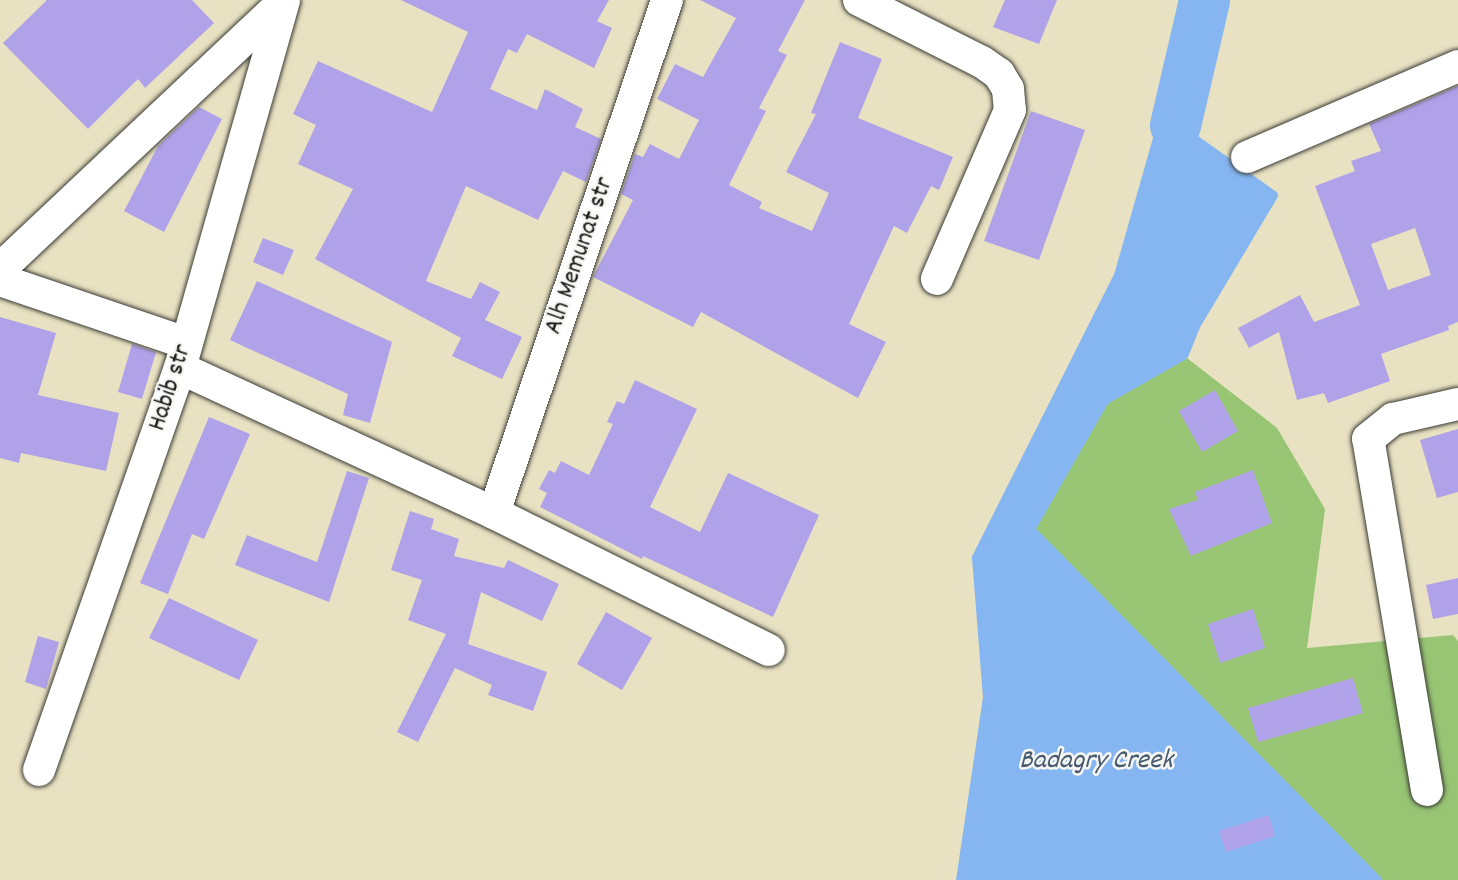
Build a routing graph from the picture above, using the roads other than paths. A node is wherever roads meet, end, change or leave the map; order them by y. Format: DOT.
graph roads {
  1 [pos="667,0"];
  2 [pos="859,0"];
  3 [pos="284,1"];
  4 [pos="1458,66"];
  5 [pos="1247,157"];
  6 [pos="0,269"];
  7 [pos="937,279"];
  8 [pos="0,280"];
  9 [pos="183,356"];
  10 [pos="1458,404"];
  11 [pos="494,513"];
  12 [pos="769,650"];
  13 [pos="39,770"];
  14 [pos="1427,790"];
  1 -- 11 [label="street, Alh Memunat str"];
  2 -- 7 [label="street"];
  3 -- 6 [label="street"];
  3 -- 9 [label="street, Habib str"];
  4 -- 5 [label="street"];
  8 -- 9 [label="street"];
  9 -- 11 [label="street"];
  9 -- 13 [label="street, Habib str"];
  10 -- 14 [label="street"];
  11 -- 12 [label="street"];
}
